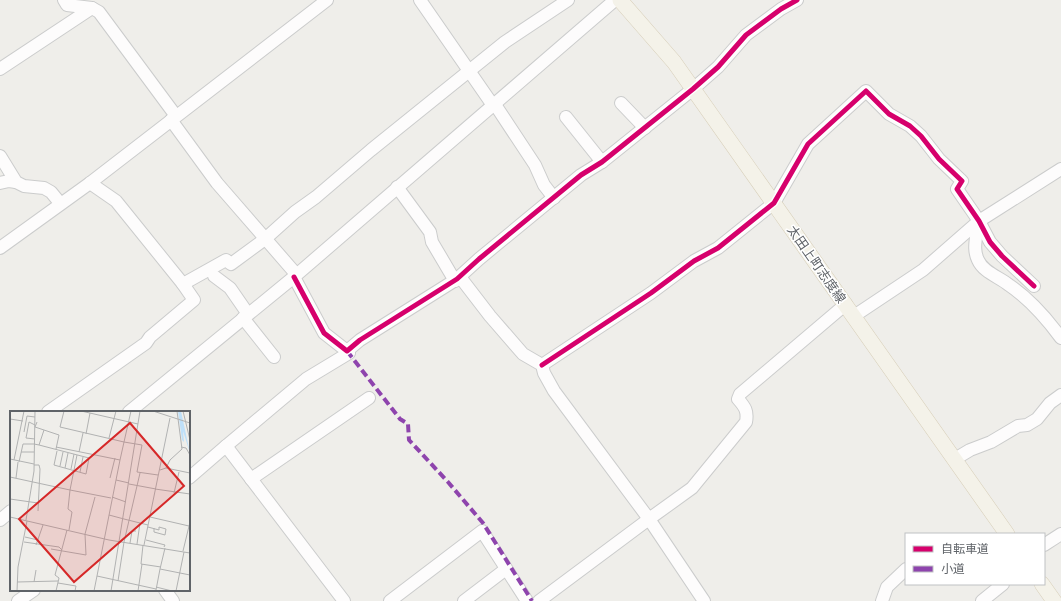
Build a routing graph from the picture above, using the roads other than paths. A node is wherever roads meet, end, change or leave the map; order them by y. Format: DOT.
graph roads {
  1 [pos="64,0"];
  2 [pos="327,0"];
  3 [pos="420,0"];
  4 [pos="568,0"];
  5 [pos="615,0"];
  6 [pos="620,0"];
  7 [pos="797,0"];
  8 [pos="92,8"];
  9 [pos="0,69"];
  10 [pos="470,72"];
  11 [pos="693,89"];
  12 [pos="621,103"];
  13 [pos="493,104"];
  14 [pos="566,117"];
  15 [pos="174,118"];
  16 [pos="645,128"];
  17 [pos="0,156"];
  18 [pos="602,162"];
  19 [pos="1061,169"];
  20 [pos="16,182"];
  21 [pos="0,183"];
  22 [pos="90,183"];
  23 [pos="397,187"];
  24 [pos="554,198"];
  25 [pos="60,203"];
  26 [pos="774,203"];
  27 [pos="978,225"];
  28 [pos="265,239"];
  29 [pos="0,248"];
  30 [pos="214,276"];
  31 [pos="295,276"];
  32 [pos="457,279"];
  33 [pos="183,284"];
  34 [pos="1034,286"];
  35 [pos="850,310"];
  36 [pos="245,316"];
  37 [pos="1061,338"];
  38 [pos="349,353"];
  39 [pos="274,357"];
  40 [pos="542,364"];
  41 [pos="1061,395"];
  42 [pos="369,398"];
  43 [pos="49,411"];
  44 [pos="130,411"];
  45 [pos="226,446"];
  46 [pos="955,459"];
  47 [pos="190,477"];
  48 [pos="251,479"];
  49 [pos="10,512"];
  50 [pos="649,519"];
  51 [pos="0,520"];
  52 [pos="1006,533"];
  53 [pos="1061,534"];
  54 [pos="1045,544"];
  55 [pos="506,569"];
  56 [pos="905,570"];
  57 [pos="1002,585"];
  58 [pos="1043,585"];
  59 [pos="33,591"];
  60 [pos="166,591"];
  61 [pos="18,601"];
  62 [pos="173,601"];
  63 [pos="344,601"];
  64 [pos="390,601"];
  65 [pos="464,601"];
  66 [pos="527,601"];
  67 [pos="539,601"];
  68 [pos="704,601"];
  69 [pos="883,601"];
  70 [pos="982,601"];
  71 [pos="1054,601"];
  1 -- 8 [label="street"];
  2 -- 15 [label="street"];
  3 -- 10 [label="street"];
  4 -- 10 [label="street"];
  5 -- 13 [label="street"];
  6 -- 11 [label="main road, 太田上町志度線"];
  7 -- 11 [label="street"];
  8 -- 9 [label="street"];
  8 -- 15 [label="street"];
  10 -- 13 [label="street"];
  10 -- 28 [label="street"];
  11 -- 16 [label="street"];
  11 -- 26 [label="main road, 太田上町志度線"];
  12 -- 16 [label="street"];
  13 -- 23 [label="street"];
  13 -- 24 [label="street"];
  14 -- 18 [label="street"];
  15 -- 22 [label="street"];
  15 -- 28 [label="street"];
  16 -- 18 [label="street"];
  17 -- 20 [label="street"];
  18 -- 24 [label="street"];
  19 -- 27 [label="street"];
  20 -- 21 [label="street"];
  20 -- 25 [label="street"];
  22 -- 25 [label="street"];
  22 -- 33 [label="street"];
  23 -- 31 [label="street"];
  23 -- 32 [label="street"];
  24 -- 32 [label="street"];
  25 -- 29 [label="street"];
  26 -- 27 [label="street"];
  26 -- 35 [label="main road, 太田上町志度線"];
  26 -- 40 [label="street"];
  27 -- 34 [label="street"];
  27 -- 35 [label="street"];
  27 -- 37 [label="street"];
  28 -- 31 [label="street"];
  28 -- 33 [label="street"];
  30 -- 36 [label="street"];
  31 -- 32 [label="street"];
  31 -- 36 [label="street"];
  32 -- 40 [label="street"];
  33 -- 43 [label="street"];
  35 -- 46 [label="main road, 太田上町志度線"];
  35 -- 50 [label="street"];
  36 -- 39 [label="street"];
  36 -- 44 [label="street"];
  38 -- 45 [label="street"];
  40 -- 50 [label="street"];
  41 -- 46 [label="street"];
  42 -- 48 [label="street"];
  45 -- 47 [label="street"];
  45 -- 48 [label="street"];
  46 -- 52 [label="main road, 太田上町志度線"];
  48 -- 63 [label="street"];
  49 -- 51 [label="street"];
  50 -- 67 [label="street"];
  50 -- 68 [label="street"];
  53 -- 54 [label="street"];
  55 -- 64 [label="street"];
  55 -- 65 [label="street"];
  55 -- 66 [label="street"];
  56 -- 69 [label="street"];
  57 -- 70 [label="street"];
  58 -- 71 [label="main road"];
  59 -- 61 [label="street"];
  60 -- 62 [label="street"];
}
